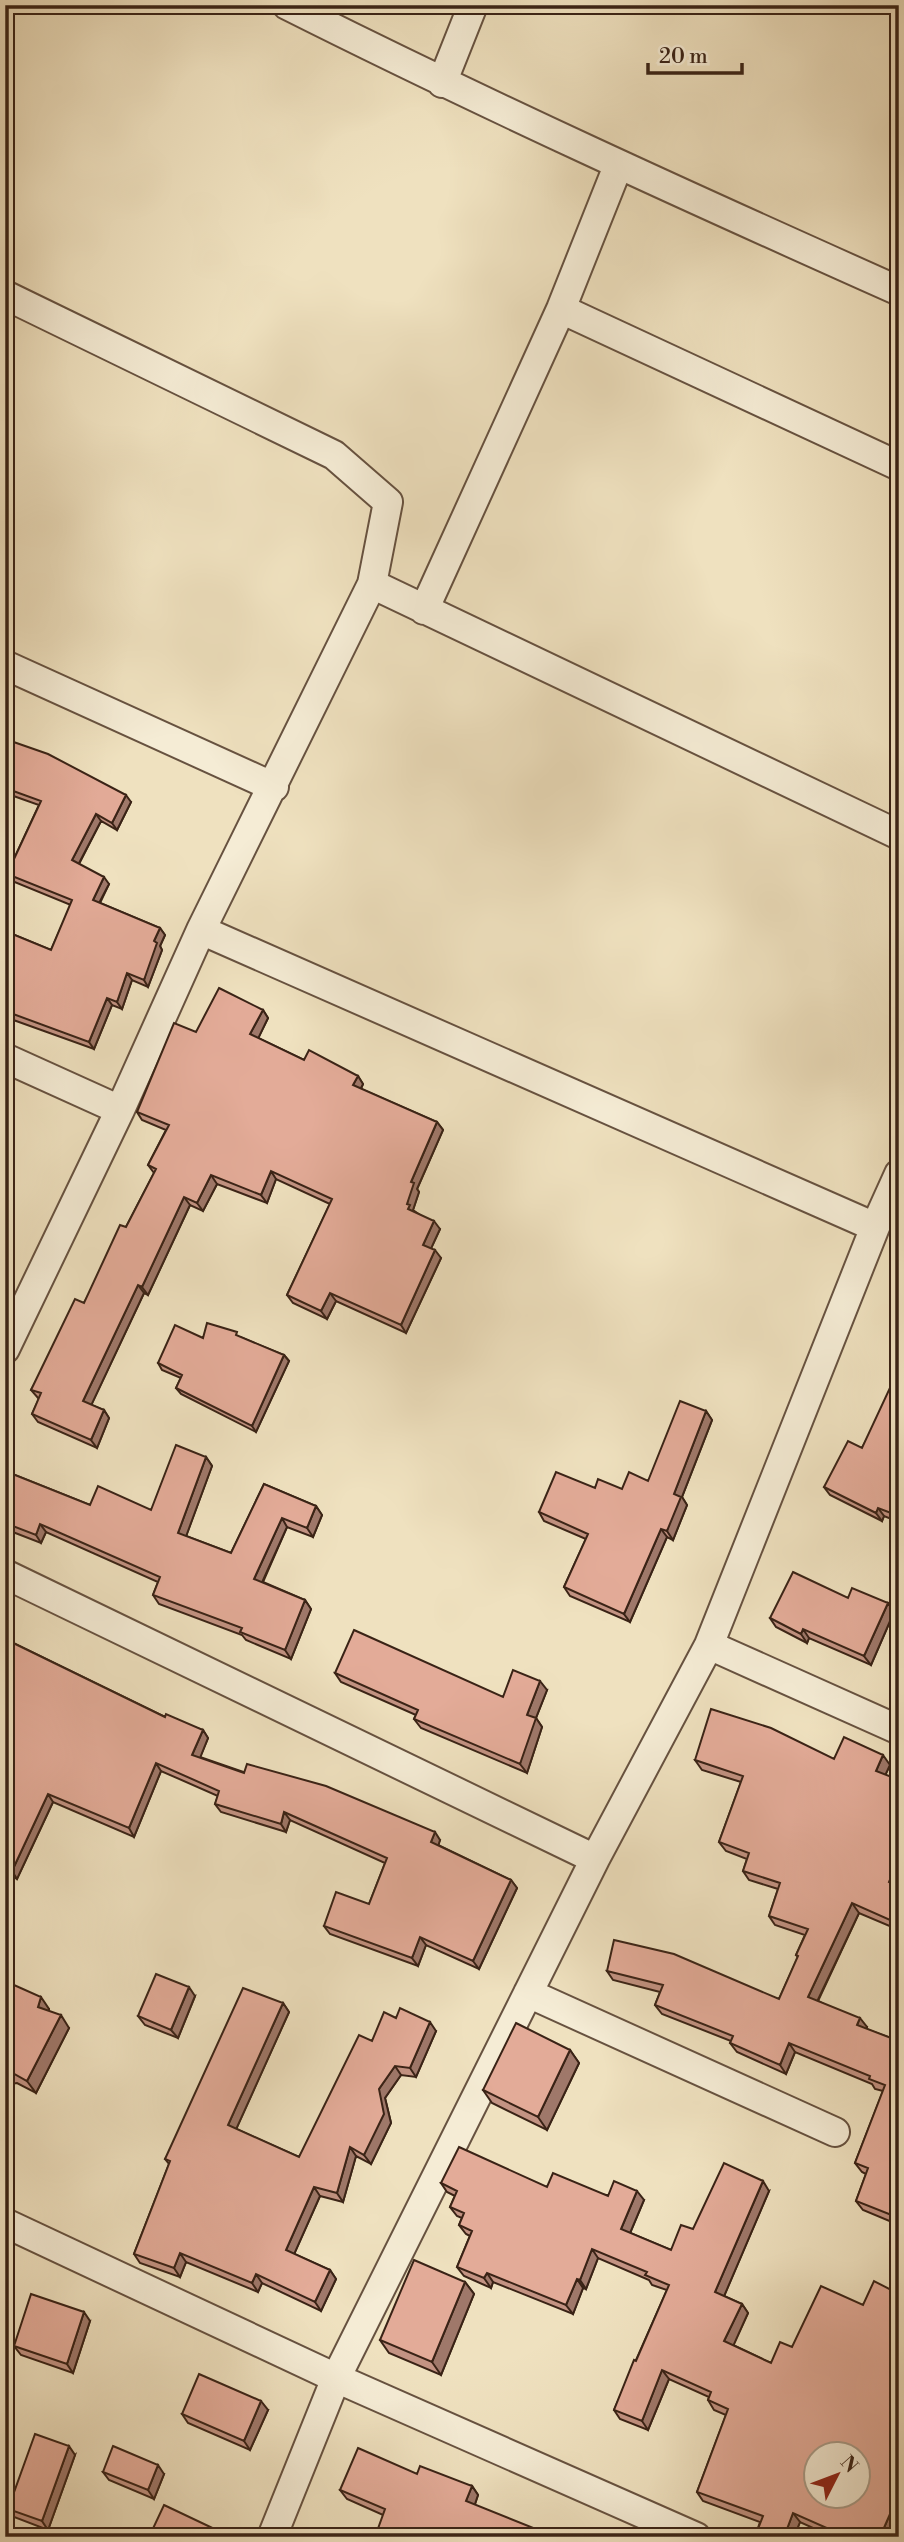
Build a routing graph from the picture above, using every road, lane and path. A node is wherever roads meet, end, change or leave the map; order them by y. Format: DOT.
graph roads {
  1 [pos="287,5"];
  2 [pos="473,5"];
  3 [pos="442,83"];
  4 [pos="618,166"];
  5 [pos="899,291"];
  6 [pos="5,295"];
  7 [pos="561,309"];
  8 [pos="899,466"];
  9 [pos="373,584"];
  10 [pos="424,610"];
  11 [pos="5,665"];
  12 [pos="274,787"];
  13 [pos="899,835"];
  14 [pos="201,930"];
  15 [pos="5,1058"];
  16 [pos="120,1110"];
  17 [pos="899,1174"];
  18 [pos="875,1227"];
  19 [pos="5,1349"];
  20 [pos="5,1574"];
  21 [pos="709,1645"];
  22 [pos="899,1730"];
  23 [pos="595,1859"];
  24 [pos="527,1993"];
  25 [pos="835,2132"];
  26 [pos="5,2223"];
  27 [pos="336,2378"];
  28 [pos="272,2537"];
  29 [pos="696,2537"];
  1 -- 3 [label="street"];
  2 -- 3 [label="street"];
  3 -- 4 [label="street"];
  4 -- 5 [label="street"];
  4 -- 7 [label="street"];
  6 -- 9 [label="street"];
  7 -- 8 [label="street"];
  7 -- 10 [label="street"];
  9 -- 10 [label="street"];
  9 -- 12 [label="street"];
  10 -- 13 [label="street"];
  11 -- 12 [label="street"];
  12 -- 14 [label="street"];
  14 -- 16 [label="street"];
  14 -- 18 [label="street"];
  15 -- 16 [label="street"];
  16 -- 19 [label="street"];
  17 -- 18 [label="street"];
  18 -- 21 [label="street"];
  20 -- 23 [label="street"];
  21 -- 22 [label="street"];
  21 -- 23 [label="street"];
  23 -- 24 [label="street"];
  24 -- 25 [label="street"];
  24 -- 27 [label="street"];
  26 -- 27 [label="street"];
  27 -- 28 [label="street"];
  27 -- 29 [label="street"];
}
